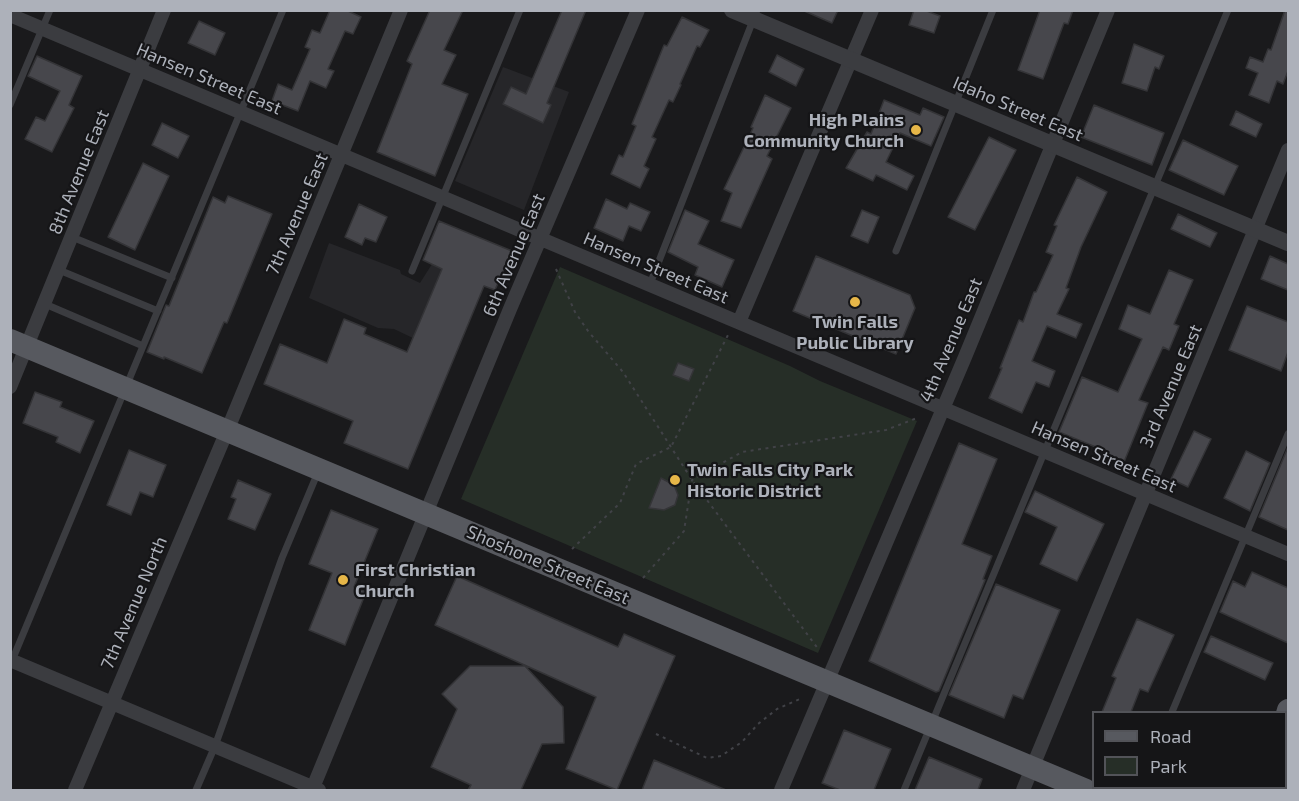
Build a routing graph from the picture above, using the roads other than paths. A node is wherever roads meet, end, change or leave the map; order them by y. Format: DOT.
graph roads {
  1 [pos="50,10"];
  2 [pos="164,10"];
  3 [pos="283,10"];
  4 [pos="401,10"];
  5 [pos="520,10"];
  6 [pos="638,10"];
  7 [pos="732,10"];
  8 [pos="872,10"];
  9 [pos="993,10"];
  10 [pos="1108,10"];
  11 [pos="1228,10"];
  12 [pos="10,15"];
  13 [pos="756,15"];
  14 [pos="42,29"];
  15 [pos="851,60"];
  16 [pos="140,70"];
  17 [pos="956,104"];
  18 [pos="10,105"];
  19 [pos="241,112"];
  20 [pos="1052,145"];
  21 [pos="1288,150"];
  22 [pos="341,155"];
  23 [pos="1155,188"];
  24 [pos="441,197"];
  25 [pos="1255,230"];
  26 [pos="72,237"];
  27 [pos="540,239"];
  28 [pos="1288,243"];
  29 [pos="896,250"];
  30 [pos="59,270"];
  31 [pos="412,271"];
  32 [pos="172,278"];
  33 [pos="650,285"];
  34 [pos="45,304"];
  35 [pos="158,311"];
  36 [pos="739,322"];
  37 [pos="19,344"];
  38 [pos="143,346"];
  39 [pos="10,387"];
  40 [pos="126,389"];
  41 [pos="942,408"];
  42 [pos="227,431"];
  43 [pos="1288,434"];
  44 [pos="1045,451"];
  45 [pos="319,470"];
  46 [pos="1146,494"];
  47 [pos="425,514"];
  48 [pos="1246,536"];
  49 [pos="1288,554"];
  50 [pos="11,662"];
  51 [pos="826,682"];
  52 [pos="111,702"];
  53 [pos="1172,711"];
  54 [pos="931,726"];
  55 [pos="215,746"];
  56 [pos="1032,768"];
  57 [pos="75,790"];
  58 [pos="196,790"];
  59 [pos="315,790"];
  60 [pos="781,790"];
  61 [pos="904,790"];
  62 [pos="1023,790"];
  63 [pos="1086,790"];
  1 -- 14 [label="lane"];
  2 -- 16 [label="street, 8th Avenue East"];
  3 -- 19 [label="lane"];
  4 -- 22 [label="street, 7th Avenue East"];
  5 -- 24 [label="lane"];
  6 -- 27 [label="street, 6th Avenue East"];
  7 -- 13 [label="street, Idaho Street East"];
  8 -- 15 [label="street"];
  9 -- 17 [label="lane"];
  10 -- 20 [label="street, 4th Avenue East"];
  11 -- 23 [label="lane"];
  12 -- 14 [label="street, Hansen Street East"];
  13 -- 15 [label="street, Idaho Street East"];
  13 -- 33 [label="lane"];
  14 -- 16 [label="street, Hansen Street East"];
  14 -- 18 [label="lane"];
  15 -- 17 [label="street, Idaho Street East"];
  15 -- 36 [label="street"];
  16 -- 19 [label="street, Hansen Street East"];
  16 -- 26 [label="street, 8th Avenue East"];
  17 -- 20 [label="street, Idaho Street East"];
  17 -- 29 [label="lane"];
  19 -- 22 [label="street, Hansen Street East"];
  19 -- 32 [label="lane"];
  20 -- 23 [label="street, Idaho Street East"];
  20 -- 41 [label="street, 4th Avenue East"];
  21 -- 25 [label="street, 3rd Avenue East"];
  22 -- 24 [label="street, Hansen Street East"];
  22 -- 42 [label="street, 7th Avenue East"];
  23 -- 25 [label="street, Idaho Street East"];
  23 -- 44 [label="lane"];
  24 -- 27 [label="street, Hansen Street East"];
  24 -- 31 [label="lane"];
  25 -- 28 [label="street, Idaho Street East"];
  25 -- 46 [label="street, 3rd Avenue East"];
  26 -- 30 [label="street, 8th Avenue East"];
  26 -- 32 [label="lane"];
  27 -- 33 [label="street, Hansen Street East"];
  27 -- 47 [label="street, 6th Avenue East"];
  30 -- 34 [label="street, 8th Avenue East"];
  30 -- 35 [label="lane"];
  32 -- 35 [label="lane"];
  33 -- 36 [label="street, Hansen Street East"];
  34 -- 37 [label="street, 8th Avenue East"];
  34 -- 38 [label="lane"];
  35 -- 38 [label="lane"];
  36 -- 41 [label="street, Hansen Street East"];
  37 -- 39 [label="street, 8th Avenue East"];
  37 -- 40 [label="main road, Shoshone Street East"];
  38 -- 40 [label="lane"];
  40 -- 42 [label="main road, Shoshone Street East"];
  40 -- 50 [label="lane"];
  41 -- 44 [label="street, Hansen Street East"];
  41 -- 51 [label="street, 4th Avenue East"];
  42 -- 45 [label="main road, Shoshone Street East"];
  42 -- 52 [label="street, 7th Avenue North"];
  43 -- 48 [label="lane"];
  44 -- 46 [label="street, Hansen Street East"];
  44 -- 54 [label="lane"];
  45 -- 47 [label="main road, Shoshone Street East"];
  45 -- 55 [label="lane"];
  46 -- 48 [label="street, Hansen Street East"];
  46 -- 56 [label="street, 3rd Avenue East"];
  47 -- 51 [label="main road, Shoshone Street East"];
  47 -- 59 [label="street, 6th Avenue East"];
  48 -- 49 [label="street, Hansen Street East"];
  48 -- 53 [label="lane"];
  50 -- 52 [label="street"];
  51 -- 54 [label="main road, Shoshone Street East"];
  51 -- 60 [label="street, 4th Avenue East"];
  52 -- 55 [label="street"];
  52 -- 57 [label="street, 7th Avenue North"];
  54 -- 56 [label="main road, Shoshone Street East"];
  54 -- 61 [label="lane"];
  55 -- 58 [label="lane"];
  55 -- 59 [label="street"];
  56 -- 62 [label="street, 3rd Avenue East"];
  56 -- 63 [label="main road, Shoshone Street East"];
}
